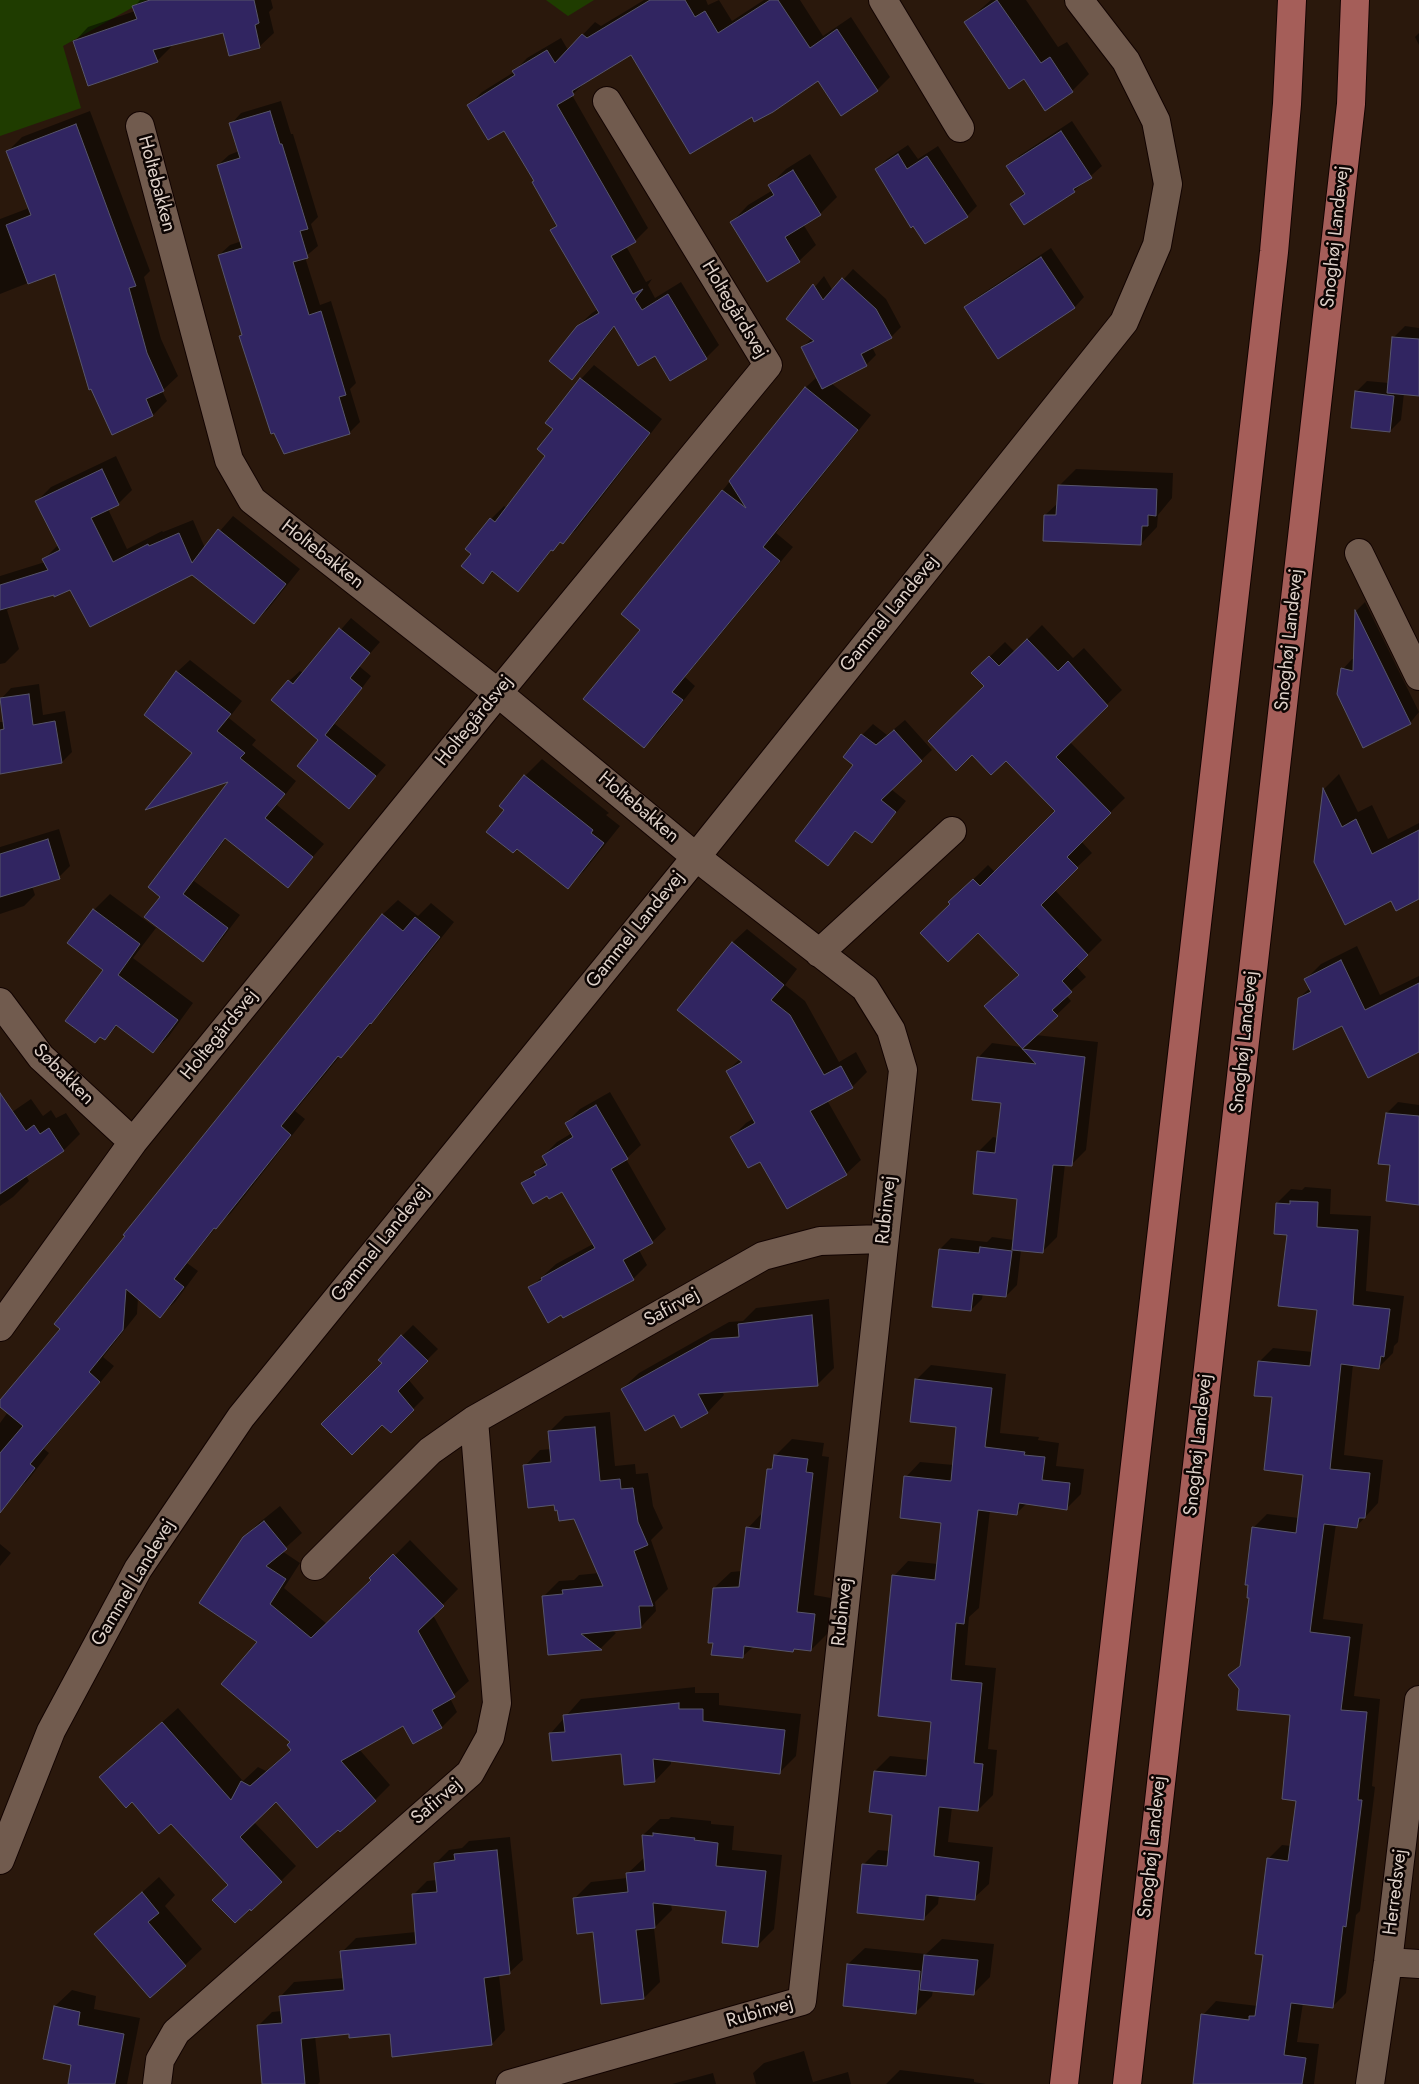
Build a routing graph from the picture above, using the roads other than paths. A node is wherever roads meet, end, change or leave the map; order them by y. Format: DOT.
graph roads {
  1 [pos="883,0"];
  2 [pos="1079,0"];
  3 [pos="1292,0"];
  4 [pos="1355,0"];
  5 [pos="607,101"];
  6 [pos="140,126"];
  7 [pos="960,128"];
  8 [pos="1359,553"];
  9 [pos="1419,676"];
  10 [pos="498,693"];
  11 [pos="952,831"];
  12 [pos="696,856"];
  13 [pos="819,953"];
  14 [pos="0,1002"];
  15 [pos="133,1142"];
  16 [pos="883,1239"];
  17 [pos="0,1327"];
  18 [pos="474,1420"];
  19 [pos="315,1566"];
  20 [pos="1419,1700"];
  21 [pos="0,1860"];
  22 [pos="1388,1962"];
  23 [pos="1419,1964"];
  24 [pos="156,2084"];
  25 [pos="510,2084"];
  26 [pos="1064,2084"];
  27 [pos="1127,2084"];
  28 [pos="1370,2084"];
  1 -- 7 [label="street"];
  2 -- 12 [label="street, Gammel Landevej"];
  3 -- 26 [label="main road"];
  4 -- 27 [label="main road, Snoghøj Landevej"];
  5 -- 10 [label="street, Holtegårdsvej"];
  6 -- 10 [label="street, Holtebakken"];
  8 -- 9 [label="street"];
  10 -- 12 [label="street, Holtebakken"];
  10 -- 15 [label="street, Holtegårdsvej"];
  11 -- 13 [label="street"];
  12 -- 13 [label="street, Rubinvej"];
  12 -- 21 [label="street, Gammel Landevej"];
  13 -- 16 [label="street, Rubinvej"];
  14 -- 15 [label="street, Søbakken"];
  15 -- 17 [label="street, Holtegårdsvej"];
  16 -- 18 [label="street, Safirvej"];
  16 -- 25 [label="street, Rubinvej"];
  18 -- 19 [label="street, Safirvej"];
  18 -- 24 [label="street, Safirvej"];
  20 -- 22 [label="street, Herredsvej"];
  22 -- 23 [label="street"];
  22 -- 28 [label="street, Herredsvej"];
}
